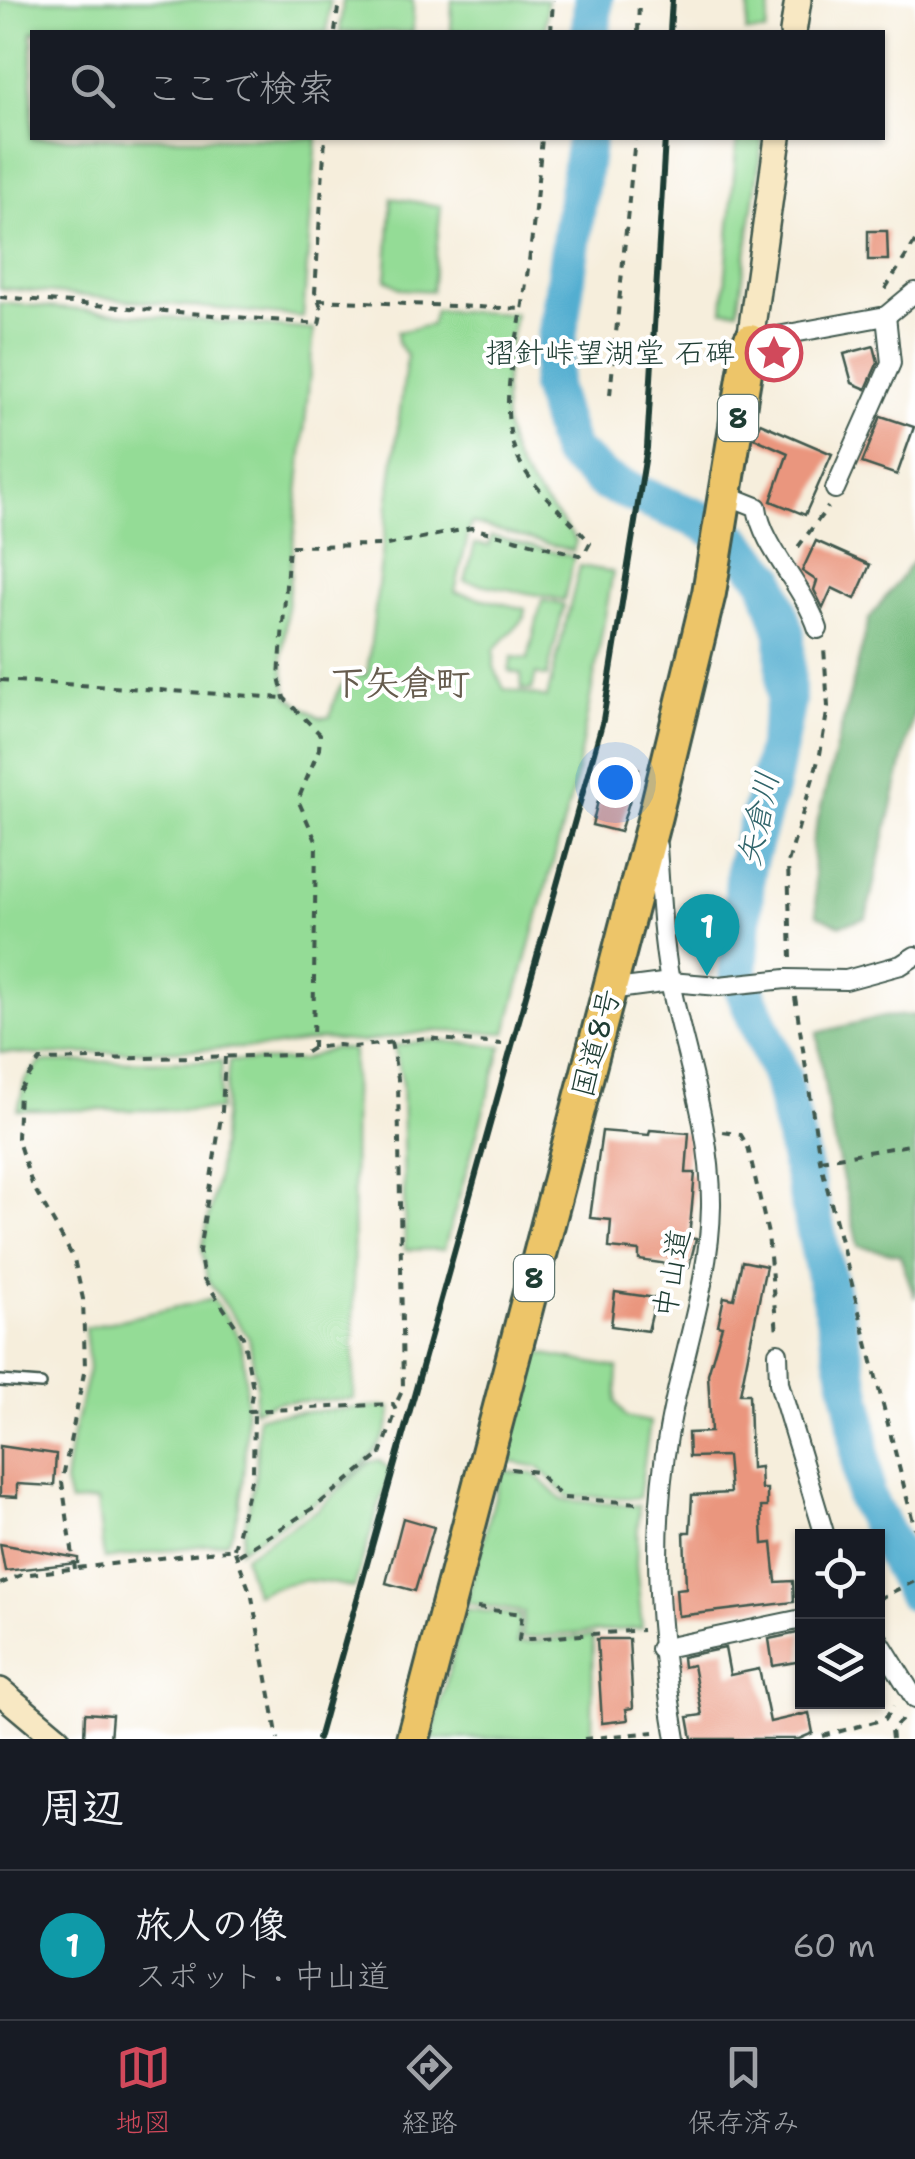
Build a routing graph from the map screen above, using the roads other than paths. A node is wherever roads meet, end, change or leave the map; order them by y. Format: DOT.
graph roads {
  1 [pos="798,0"];
  2 [pos="793,30"];
  3 [pos="778,140"];
  4 [pos="915,292"];
  5 [pos="886,316"];
  6 [pos="750,341"];
  7 [pos="835,489"];
  8 [pos="726,499"];
  9 [pos="818,629"];
  10 [pos="656,816"];
  11 [pos="631,909"];
  12 [pos="662,931"];
  13 [pos="915,956"];
  14 [pos="670,982"];
  15 [pos="610,990"];
  16 [pos="778,1353"];
  17 [pos="0,1382"];
  18 [pos="41,1384"];
  19 [pos="824,1529"];
  20 [pos="795,1620"];
  21 [pos="660,1649"];
  22 [pos="885,1650"];
  23 [pos="911,1693"];
  24 [pos="2,1695"];
  25 [pos="675,1734"];
  26 [pos="56,1739"];
  27 [pos="413,1739"];
  1 -- 2 [label="main road"];
  3 -- 6 [label="main road"];
  4 -- 5 [label="street"];
  5 -- 6 [label="street"];
  5 -- 7 [label="street"];
  6 -- 8 [label="highway, 国道8号 / 8"];
  8 -- 9 [label="street"];
  8 -- 10 [label="highway, 国道8号 / 8"];
  10 -- 11 [label="highway, 国道8号 / 8"];
  10 -- 12 [label="street, 中山道"];
  11 -- 12 [label="street"];
  11 -- 15 [label="highway, 国道8号 / 8"];
  12 -- 14 [label="street, 中山道"];
  13 -- 14 [label="street"];
  14 -- 15 [label="street"];
  14 -- 21 [label="street, 中山道"];
  15 -- 27 [label="highway, 国道8号 / 8"];
  16 -- 19 [label="street"];
  17 -- 18 [label="lane"];
  20 -- 21 [label="street"];
  21 -- 25 [label="street, 中山道"];
  22 -- 23 [label="street"];
  24 -- 26 [label="main road"];
}
